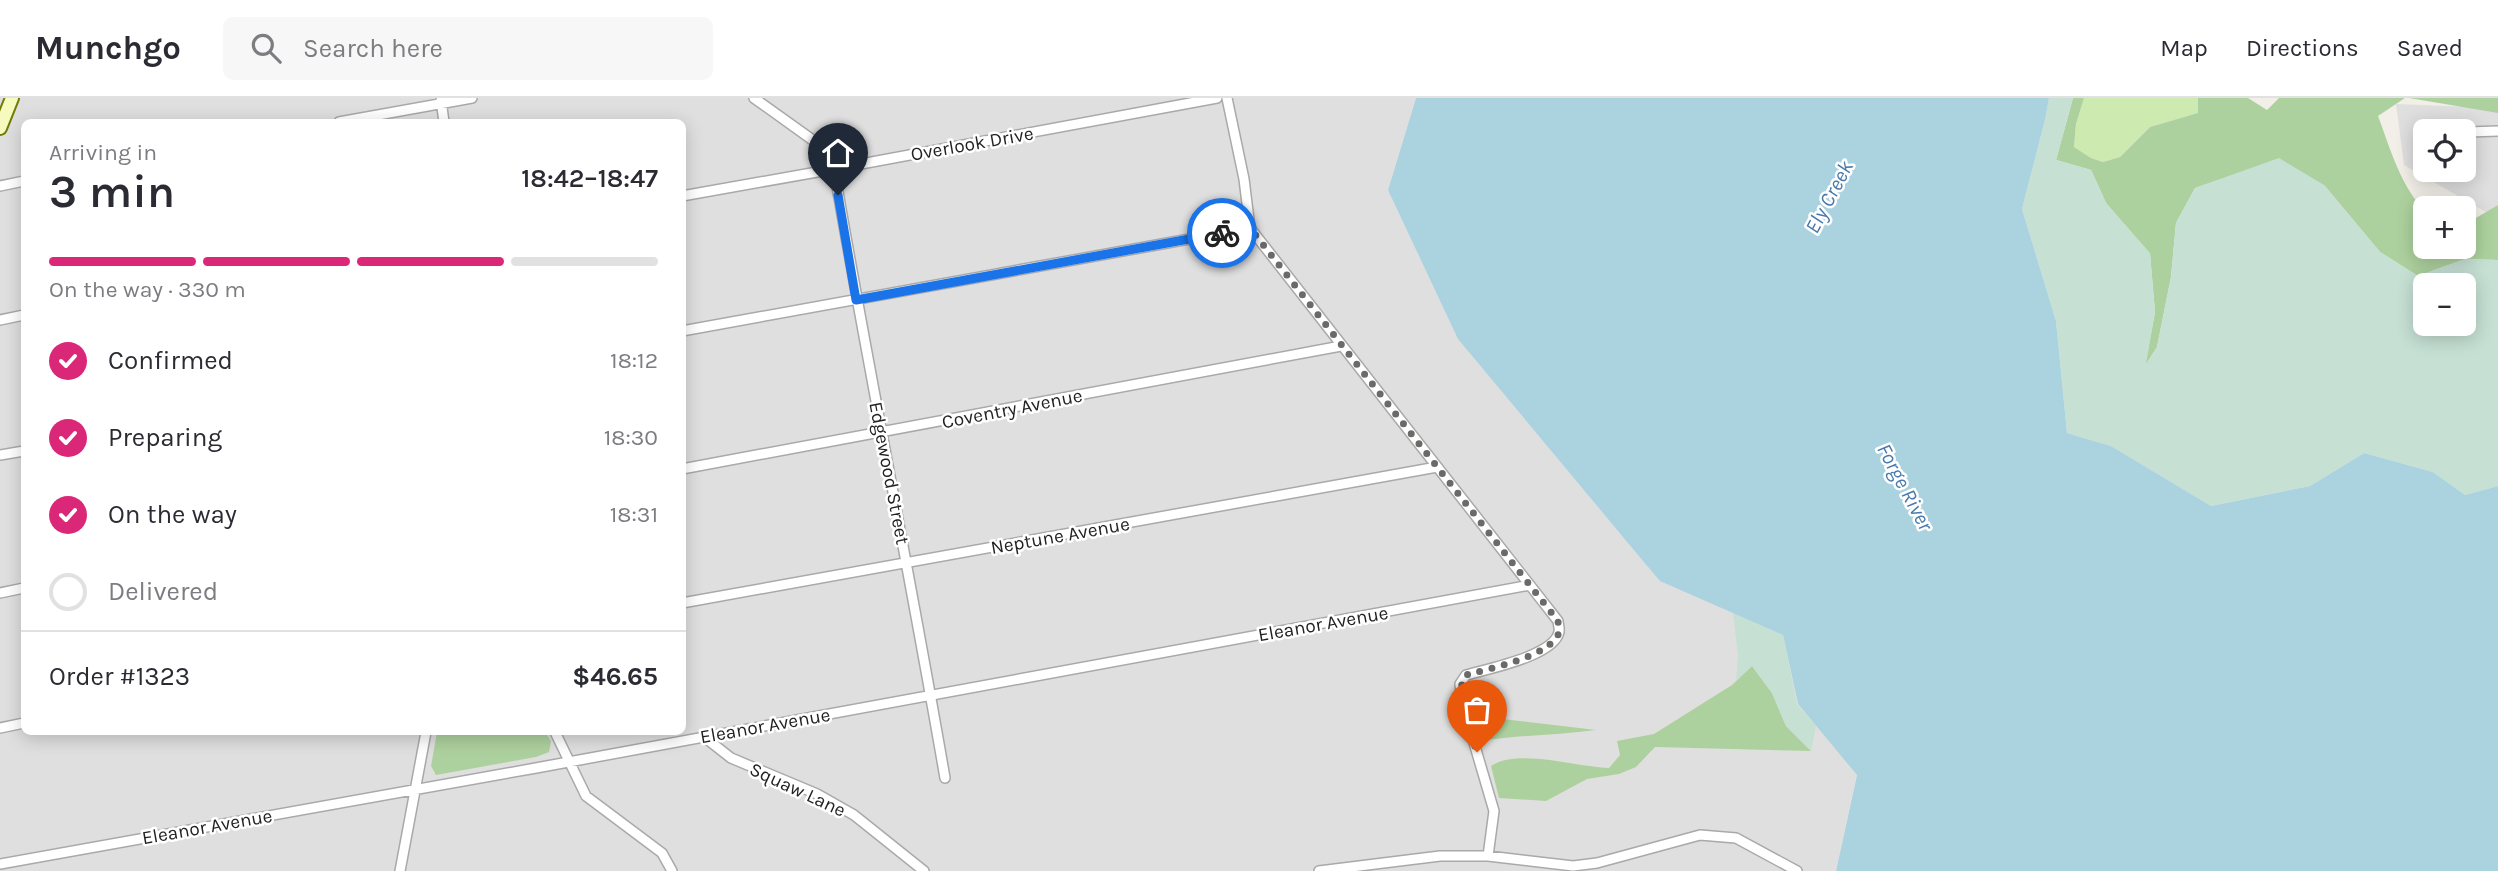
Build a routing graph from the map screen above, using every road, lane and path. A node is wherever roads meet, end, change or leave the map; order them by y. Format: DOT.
graph roads {
  1 [pos="12,98"];
  2 [pos="472,98"];
  3 [pos="754,98"];
  4 [pos="1217,98"];
  5 [pos="1227,98"];
  6 [pos="441,101"];
  7 [pos="354,119"];
  8 [pos="444,119"];
  9 [pos="0,128"];
  10 [pos="2498,131"];
  11 [pos="2476,132"];
  12 [pos="834,169"];
  13 [pos="21,182"];
  14 [pos="0,186"];
  15 [pos="686,195"];
  16 [pos="1250,228"];
  17 [pos="856,300"];
  18 [pos="21,316"];
  19 [pos="0,320"];
  20 [pos="686,330"];
  21 [pos="1341,346"];
  22 [pos="882,432"];
  23 [pos="21,452"];
  24 [pos="0,455"];
  25 [pos="1437,467"];
  26 [pos="686,468"];
  27 [pos="907,562"];
  28 [pos="1530,584"];
  29 [pos="21,589"];
  30 [pos="0,593"];
  31 [pos="686,602"];
  32 [pos="930,695"];
  33 [pos="21,724"];
  34 [pos="0,727"];
  35 [pos="425,735"];
  36 [pos="556,735"];
  37 [pos="704,736"];
  38 [pos="568,761"];
  39 [pos="945,778"];
  40 [pos="416,788"];
  41 [pos="1488,856"];
  42 [pos="0,864"];
  43 [pos="400,871"];
  44 [pos="672,871"];
  45 [pos="924,871"];
  46 [pos="1319,871"];
  47 [pos="1797,871"];
  1 -- 9 [label="main road"];
  2 -- 6 [label="street"];
  3 -- 12 [label="street"];
  4 -- 12 [label="street, Overlook Drive"];
  5 -- 16 [label="street"];
  6 -- 7 [label="street"];
  6 -- 8 [label="street"];
  10 -- 11 [label="street"];
  12 -- 15 [label="street, Overlook Drive"];
  12 -- 17 [label="street, Edgewood Street"];
  13 -- 14 [label="street"];
  16 -- 17 [label="street"];
  16 -- 21 [label="street"];
  17 -- 20 [label="street"];
  17 -- 22 [label="street, Edgewood Street"];
  18 -- 19 [label="street"];
  21 -- 22 [label="street, Coventry Avenue"];
  21 -- 25 [label="street"];
  22 -- 26 [label="street, Coventry Avenue"];
  22 -- 27 [label="street, Edgewood Street"];
  23 -- 24 [label="street"];
  25 -- 27 [label="street, Neptune Avenue"];
  25 -- 28 [label="street"];
  27 -- 31 [label="street, Neptune Avenue"];
  27 -- 32 [label="street, Edgewood Street"];
  28 -- 32 [label="street, Eleanor Avenue"];
  28 -- 41 [label="street"];
  29 -- 30 [label="street"];
  32 -- 37 [label="street, Eleanor Avenue"];
  32 -- 39 [label="street, Edgewood Street"];
  33 -- 34 [label="street"];
  35 -- 40 [label="street"];
  36 -- 38 [label="street"];
  37 -- 38 [label="street, Eleanor Avenue"];
  37 -- 45 [label="street, Squaw Lane"];
  38 -- 40 [label="street, Eleanor Avenue"];
  38 -- 44 [label="street"];
  40 -- 42 [label="street, Eleanor Avenue"];
  40 -- 43 [label="street"];
  41 -- 46 [label="street"];
  41 -- 47 [label="street"];
}
